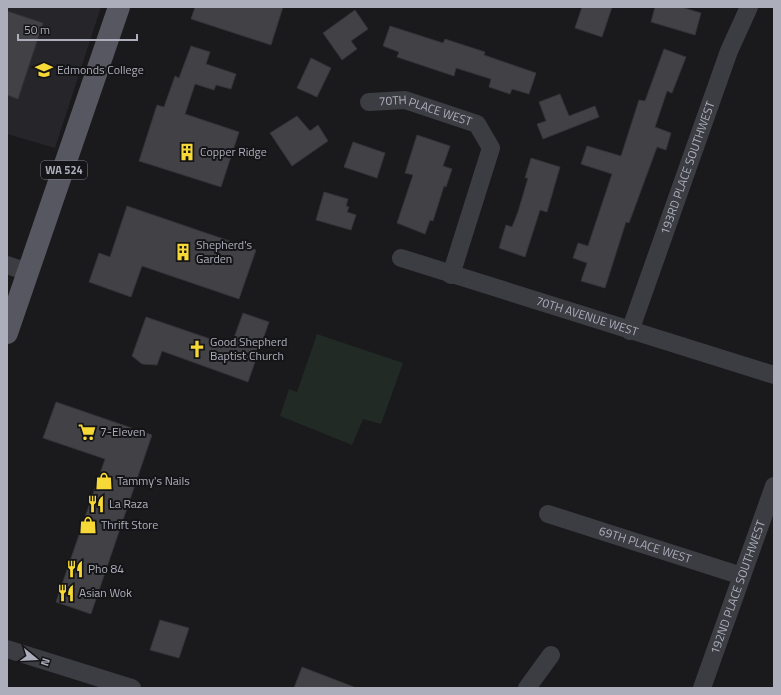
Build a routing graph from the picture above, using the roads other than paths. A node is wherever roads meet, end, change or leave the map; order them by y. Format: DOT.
graph roads {
  1 [pos="120,7"];
  2 [pos="750,7"];
  3 [pos="369,102"];
  4 [pos="401,258"];
  5 [pos="7,266"];
  6 [pos="28,272"];
  7 [pos="451,275"];
  8 [pos="630,331"];
  9 [pos="7,332"];
  10 [pos="774,375"];
  11 [pos="774,486"];
  12 [pos="548,514"];
  13 [pos="742,576"];
  14 [pos="7,649"];
  15 [pos="551,655"];
  16 [pos="132,688"];
  17 [pos="527,688"];
  18 [pos="702,688"];
  1 -- 6 [label="main road, WA 524"];
  2 -- 8 [label="street, 193RD PLACE SOUTHWEST"];
  3 -- 7 [label="street, 70TH PLACE WEST"];
  4 -- 7 [label="street, 70TH AVENUE WEST"];
  5 -- 6 [label="street"];
  6 -- 9 [label="main road, WA 524"];
  7 -- 8 [label="street, 70TH AVENUE WEST"];
  8 -- 10 [label="street, 70TH AVENUE WEST"];
  11 -- 13 [label="street, 192ND PLACE SOUTHWEST"];
  12 -- 13 [label="street, 69TH PLACE WEST"];
  13 -- 18 [label="street, 192ND PLACE SOUTHWEST"];
  14 -- 16 [label="street"];
  15 -- 17 [label="street"];
}
